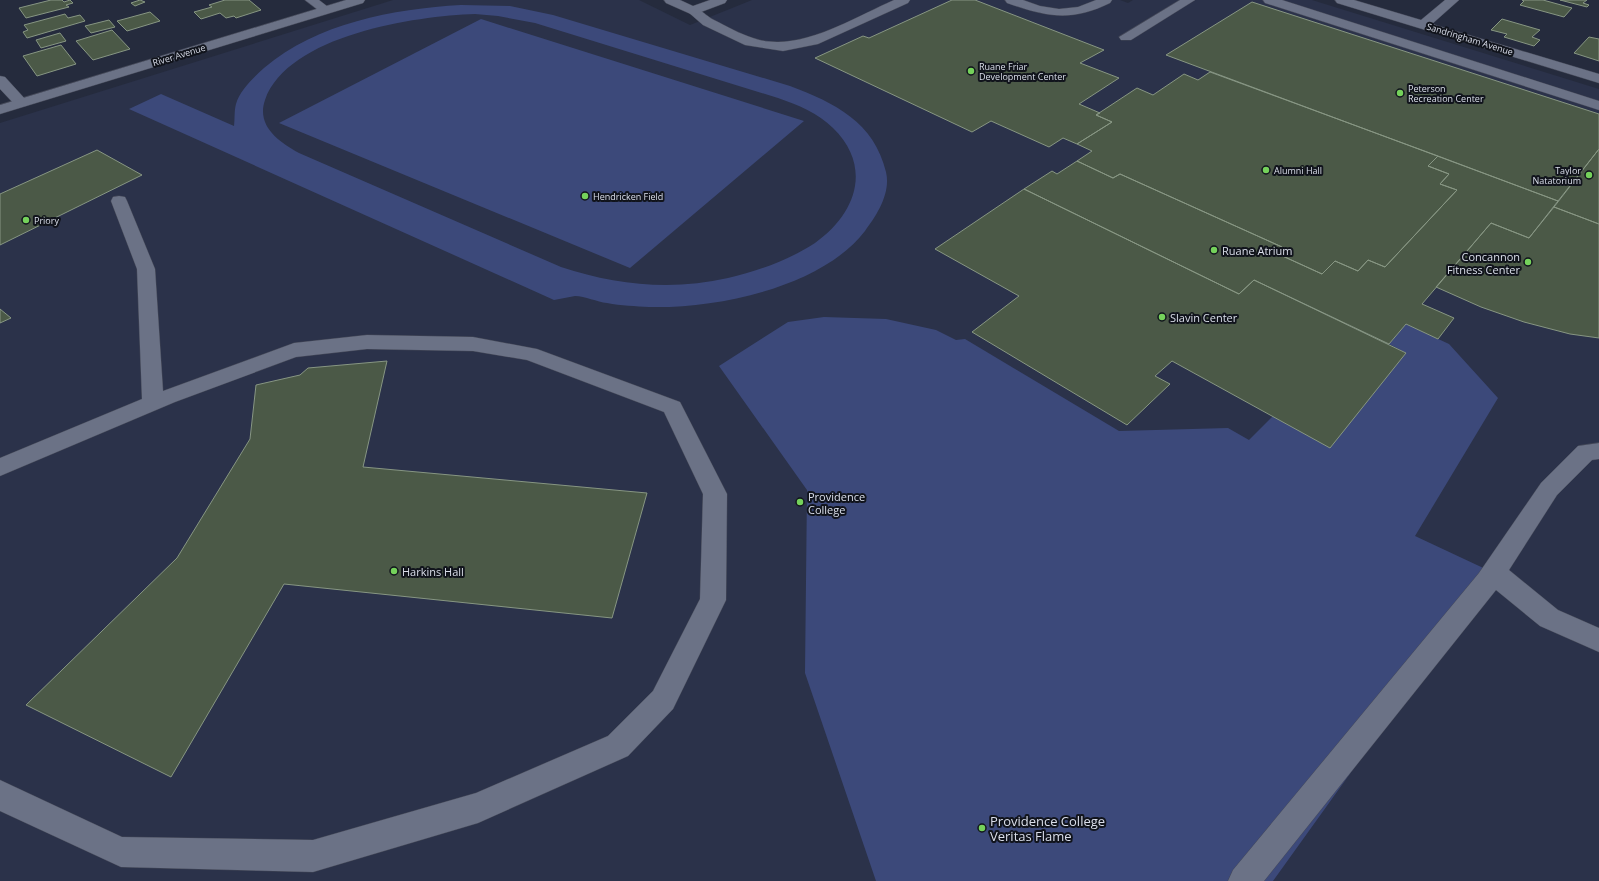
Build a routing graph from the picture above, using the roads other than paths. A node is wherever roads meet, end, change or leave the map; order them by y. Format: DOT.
graph roads {
  1 [pos="311,0"];
  2 [pos="358,0"];
  3 [pos="670,0"];
  4 [pos="721,0"];
  5 [pos="904,0"];
  6 [pos="1011,0"];
  7 [pos="1106,0"];
  8 [pos="1189,0"];
  9 [pos="1269,0"];
  10 [pos="1341,0"];
  11 [pos="1453,0"];
  12 [pos="326,10"];
  13 [pos="693,11"];
  14 [pos="1423,25"];
  15 [pos="1126,38"];
  16 [pos="1599,79"];
  17 [pos="0,80"];
  18 [pos="21,103"];
  19 [pos="1599,106"];
  20 [pos="0,110"];
  21 [pos="119,201"];
  22 [pos="153,403"];
  23 [pos="1599,451"];
  24 [pos="0,467"];
  25 [pos="1494,573"];
  26 [pos="1599,640"];
  27 [pos="0,795"];
  28 [pos="1244,881"];
  1 -- 12 [label="street"];
  2 -- 12 [label="street, River Avenue"];
  3 -- 13 [label="street"];
  4 -- 13 [label="street"];
  5 -- 13 [label="street"];
  6 -- 7 [label="street"];
  8 -- 15 [label="street"];
  9 -- 19 [label="street"];
  10 -- 14 [label="street, Sandringham Avenue"];
  11 -- 14 [label="street"];
  12 -- 18 [label="street, River Avenue"];
  14 -- 16 [label="street, Sandringham Avenue"];
  17 -- 18 [label="street"];
  18 -- 20 [label="street, River Avenue"];
  21 -- 22 [label="street"];
  22 -- 24 [label="street"];
  22 -- 27 [label="street"];
  23 -- 25 [label="street"];
  25 -- 26 [label="street"];
  25 -- 28 [label="street"];
}
